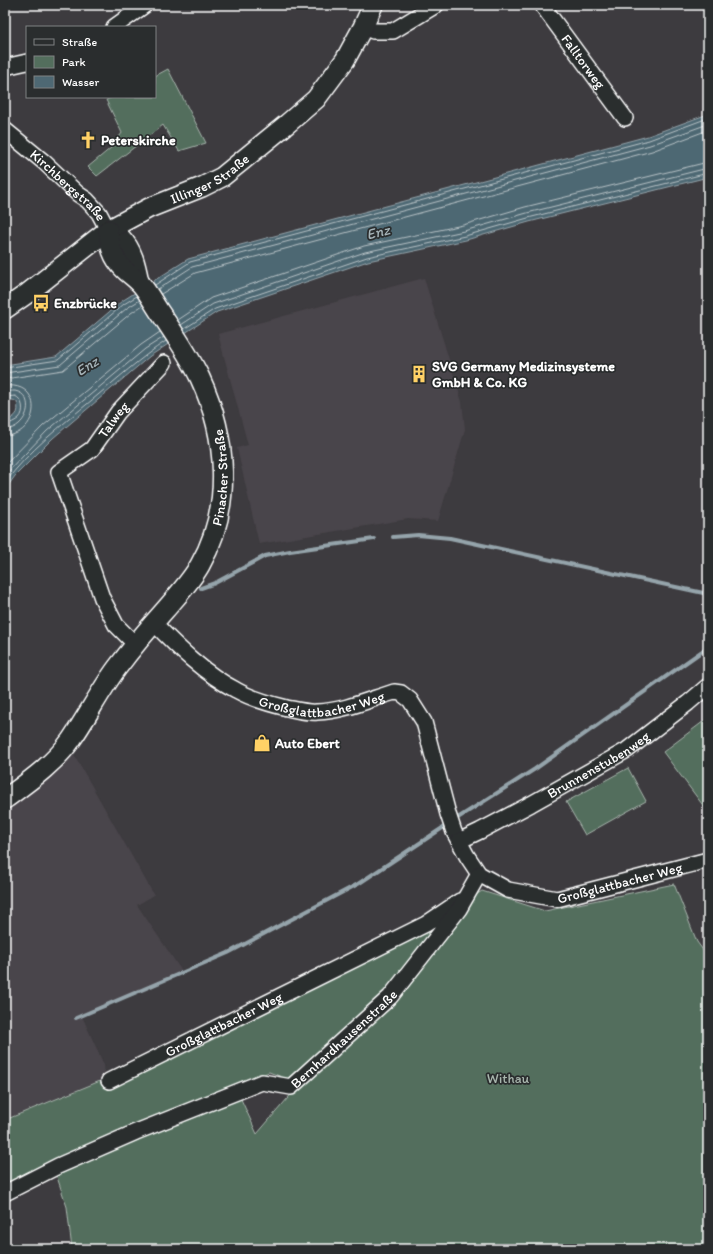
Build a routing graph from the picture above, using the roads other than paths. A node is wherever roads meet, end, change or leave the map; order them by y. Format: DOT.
graph roads {
  1 [pos="145,5"];
  2 [pos="373,5"];
  3 [pos="436,5"];
  4 [pos="542,5"];
  5 [pos="115,26"];
  6 [pos="363,28"];
  7 [pos="26,62"];
  8 [pos="5,67"];
  9 [pos="625,118"];
  10 [pos="5,130"];
  11 [pos="108,230"];
  12 [pos="5,309"];
  13 [pos="164,363"];
  14 [pos="154,623"];
  15 [pos="135,644"];
  16 [pos="708,686"];
  17 [pos="5,799"];
  18 [pos="457,836"];
  19 [pos="708,860"];
  20 [pos="479,874"];
  21 [pos="466,898"];
  22 [pos="109,1081"];
  23 [pos="5,1193"];
  1 -- 5 [label="street"];
  2 -- 6 [label="street, Illinger Straße"];
  3 -- 6 [label="street"];
  4 -- 9 [label="street, Falltorweg"];
  6 -- 11 [label="street, Illinger Straße"];
  7 -- 8 [label="street"];
  10 -- 11 [label="street, Kirchbergstraße"];
  11 -- 12 [label="street, Illinger Straße"];
  11 -- 14 [label="street, Pinacher Straße"];
  13 -- 15 [label="street, Talweg"];
  14 -- 15 [label="street, Pinacher Straße"];
  14 -- 18 [label="street, Großglattbacher Weg"];
  15 -- 17 [label="street, Pinacher Straße"];
  16 -- 18 [label="street, Brunnenstubenweg"];
  18 -- 20 [label="street, Großglattbacher Weg"];
  19 -- 20 [label="street, Großglattbacher Weg"];
  20 -- 21 [label="street, Bernhardhausenstraße"];
  21 -- 22 [label="street, Großglattbacher Weg"];
  21 -- 23 [label="street, Bernhardhausenstraße"];
}
